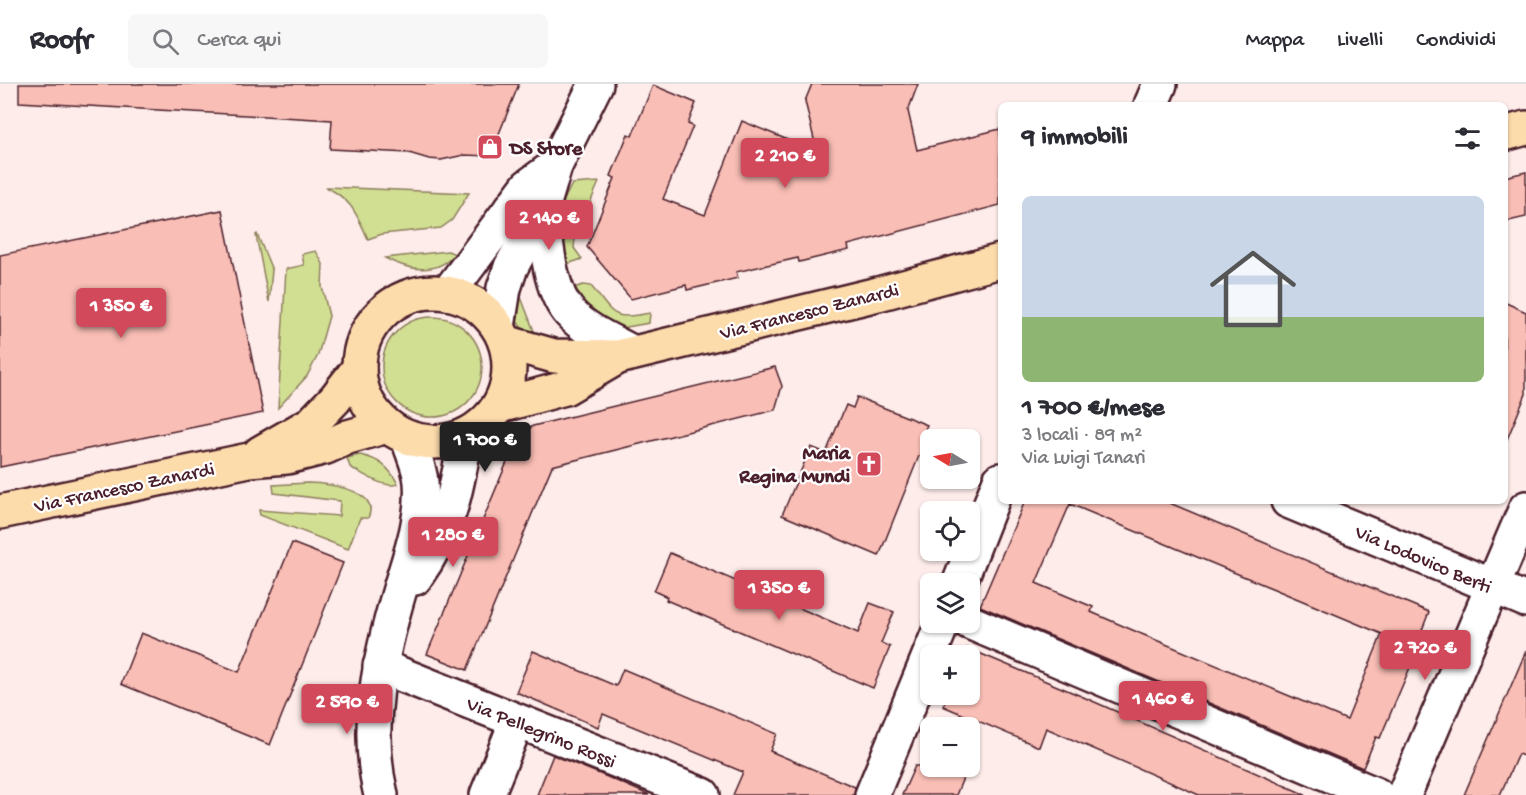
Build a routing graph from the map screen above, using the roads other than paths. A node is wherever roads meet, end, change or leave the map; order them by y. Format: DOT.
graph roads {
  1 [pos="596,84"];
  2 [pos="1160,84"];
  3 [pos="1153,102"];
  4 [pos="1526,128"];
  5 [pos="1508,133"];
  6 [pos="555,166"];
  7 [pos="542,210"];
  8 [pos="998,262"];
  9 [pos="448,293"];
  10 [pos="502,335"];
  11 [pos="625,355"];
  12 [pos="359,368"];
  13 [pos="499,406"];
  14 [pos="398,432"];
  15 [pos="466,436"];
  16 [pos="249,460"];
  17 [pos="998,485"];
  18 [pos="1295,504"];
  19 [pos="1526,508"];
  20 [pos="0,512"];
  21 [pos="962,573"];
  22 [pos="1493,586"];
  23 [pos="1526,600"];
  24 [pos="395,606"];
  25 [pos="980,627"];
  26 [pos="938,633"];
  27 [pos="380,666"];
  28 [pos="517,720"];
  29 [pos="381,795"];
  30 [pos="487,795"];
  31 [pos="703,795"];
  32 [pos="872,795"];
  33 [pos="1377,795"];
  34 [pos="1404,795"];
  1 -- 6 [label="street"];
  2 -- 3 [label="street"];
  4 -- 5 [label="main road"];
  6 -- 7 [label="street"];
  6 -- 9 [label="street"];
  7 -- 10 [label="street"];
  7 -- 11 [label="street"];
  8 -- 11 [label="main road, Via Francesco Zanardi"];
  9 -- 10 [label="main road"];
  9 -- 12 [label="main road"];
  10 -- 11 [label="main road, Via Francesco Zanardi"];
  10 -- 13 [label="main road"];
  11 -- 13 [label="main road, Via Francesco Zanardi"];
  12 -- 14 [label="main road"];
  12 -- 16 [label="main road, Via Francesco Zanardi"];
  13 -- 15 [label="main road"];
  14 -- 15 [label="main road"];
  14 -- 16 [label="main road, Via Francesco Zanardi"];
  14 -- 24 [label="street"];
  15 -- 24 [label="street"];
  16 -- 20 [label="main road, Via Francesco Zanardi"];
  17 -- 21 [label="street"];
  18 -- 22 [label="street, Via Lodovico Berti"];
  19 -- 22 [label="street"];
  22 -- 23 [label="street, Via Lodovico Berti"];
  22 -- 34 [label="street"];
  24 -- 27 [label="street"];
  25 -- 33 [label="street"];
  26 -- 32 [label="street"];
  27 -- 28 [label="street, Via Pellegrino Rossi"];
  27 -- 29 [label="street"];
  28 -- 30 [label="street"];
  28 -- 31 [label="street, Via Pellegrino Rossi"];
}
